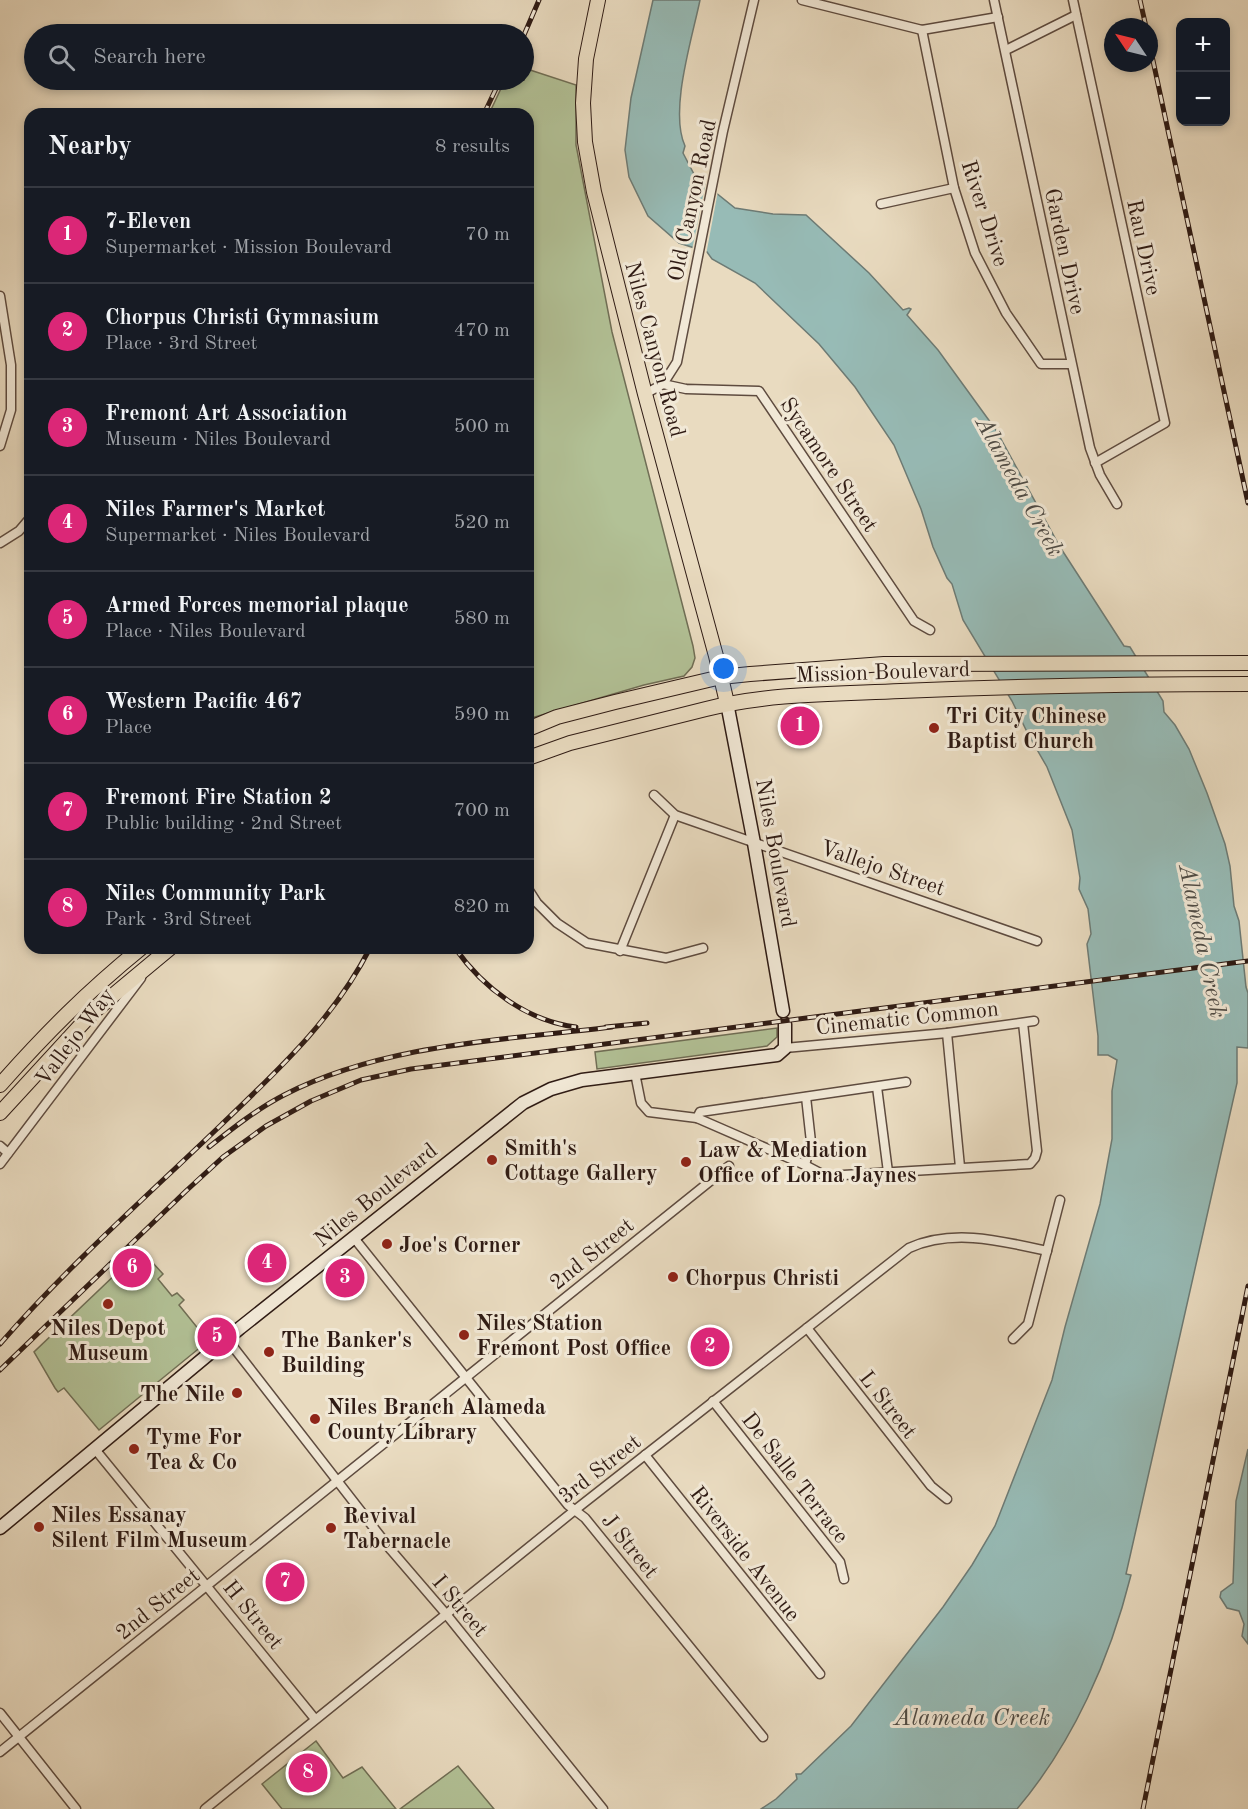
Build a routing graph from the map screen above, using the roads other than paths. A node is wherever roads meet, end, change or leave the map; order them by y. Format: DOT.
graph roads {
  1 [pos="598,0"];
  2 [pos="754,0"];
  3 [pos="802,0"];
  4 [pos="994,0"];
  5 [pos="1073,0"];
  6 [pos="1076,15"];
  7 [pos="998,17"];
  8 [pos="922,30"];
  9 [pos="1006,50"];
  10 [pos="954,188"];
  11 [pos="881,204"];
  12 [pos="0,296"];
  13 [pos="1071,364"];
  14 [pos="663,384"];
  15 [pos="645,394"];
  16 [pos="0,446"];
  17 [pos="1095,463"];
  18 [pos="1117,504"];
  19 [pos="24,525"];
  20 [pos="0,543"];
  21 [pos="930,630"];
  22 [pos="1248,663"];
  23 [pos="721,677"];
  24 [pos="1248,684"];
  25 [pos="727,703"];
  26 [pos="534,727"];
  27 [pos="534,756"];
  28 [pos="654,795"];
  29 [pos="675,814"];
  30 [pos="754,843"];
  31 [pos="534,898"];
  32 [pos="1037,941"];
  33 [pos="704,948"];
  34 [pos="620,951"];
  35 [pos="134,954"];
  36 [pos="162,954"];
  37 [pos="156,959"];
  38 [pos="104,978"];
  39 [pos="117,992"];
  40 [pos="783,1011"];
  41 [pos="1034,1021"];
  42 [pos="1023,1023"];
  43 [pos="785,1024"];
  44 [pos="947,1033"];
  45 [pos="785,1048"];
  46 [pos="635,1073"];
  47 [pos="906,1082"];
  48 [pos="0,1085"];
  49 [pos="877,1087"];
  50 [pos="806,1097"];
  51 [pos="0,1113"];
  52 [pos="698,1118"];
  53 [pos="0,1146"];
  54 [pos="9,1153"];
  55 [pos="0,1164"];
  56 [pos="805,1165"];
  57 [pos="729,1166"];
  58 [pos="960,1167"];
  59 [pos="888,1172"];
  60 [pos="1060,1200"];
  61 [pos="354,1238"];
  62 [pos="1047,1251"];
  63 [pos="807,1329"];
  64 [pos="227,1339"];
  65 [pos="1013,1339"];
  66 [pos="466,1377"];
  67 [pos="713,1401"];
  68 [pos="94,1448"];
  69 [pos="645,1455"];
  70 [pos="337,1481"];
  71 [pos="947,1499"];
  72 [pos="575,1510"];
  73 [pos="0,1528"];
  74 [pos="844,1579"];
  75 [pos="207,1585"];
  76 [pos="446,1614"];
  77 [pos="819,1674"];
  78 [pos="0,1713"];
  79 [pos="315,1719"];
  80 [pos="19,1737"];
  81 [pos="763,1737"];
  82 [pos="0,1752"];
  83 [pos="76,1809"];
  84 [pos="205,1809"];
  85 [pos="603,1809"];
  1 -- 15 [label="main road, Niles Canyon Road"];
  2 -- 14 [label="street, Old Canyon Road"];
  3 -- 8 [label="street"];
  4 -- 7 [label="street, Garden Drive"];
  5 -- 6 [label="street, Rau Drive"];
  6 -- 9 [label="street"];
  6 -- 17 [label="street, Rau Drive"];
  7 -- 8 [label="street"];
  7 -- 9 [label="street, Garden Drive"];
  8 -- 10 [label="street, River Drive"];
  9 -- 13 [label="street, Garden Drive"];
  10 -- 11 [label="street"];
  10 -- 13 [label="street, River Drive"];
  12 -- 16 [label="street"];
  13 -- 17 [label="street, Garden Drive"];
  14 -- 15 [label="street"];
  14 -- 21 [label="street, Sycamore Street"];
  15 -- 23 [label="main road, Niles Canyon Road"];
  17 -- 18 [label="street, Garden Drive"];
  19 -- 20 [label="street"];
  22 -- 23 [label="main road, Mission Boulevard"];
  23 -- 25 [label="main road, Niles Canyon Road"];
  23 -- 26 [label="main road, Mission Boulevard"];
  24 -- 25 [label="main road, Mission Boulevard"];
  25 -- 27 [label="main road, Mission Boulevard"];
  25 -- 30 [label="main road, Niles Boulevard"];
  28 -- 29 [label="street, Vallejo Street"];
  29 -- 30 [label="street, Vallejo Street"];
  29 -- 34 [label="street"];
  30 -- 32 [label="street, Vallejo Street"];
  30 -- 40 [label="main road, Niles Boulevard"];
  31 -- 34 [label="street"];
  33 -- 34 [label="street"];
  35 -- 38 [label="main road"];
  36 -- 37 [label="main road"];
  37 -- 39 [label="main road"];
  37 -- 54 [label="street, Vallejo Way"];
  38 -- 39 [label="main road"];
  38 -- 48 [label="main road"];
  39 -- 51 [label="main road"];
  41 -- 42 [label="street, Cinematic Common"];
  42 -- 44 [label="street, Cinematic Common"];
  42 -- 58 [label="street"];
  43 -- 45 [label="main road"];
  44 -- 45 [label="street, Cinematic Common"];
  44 -- 58 [label="street"];
  45 -- 46 [label="main road, Niles Boulevard"];
  46 -- 52 [label="street"];
  46 -- 61 [label="main road, Niles Boulevard"];
  47 -- 49 [label="street"];
  49 -- 50 [label="street"];
  49 -- 59 [label="street"];
  50 -- 52 [label="street"];
  50 -- 56 [label="street"];
  52 -- 56 [label="street"];
  53 -- 54 [label="street"];
  54 -- 55 [label="street, Vallejo Way"];
  56 -- 59 [label="street"];
  57 -- 66 [label="street, 2nd Street"];
  58 -- 59 [label="street"];
  60 -- 62 [label="street"];
  61 -- 64 [label="main road, Niles Boulevard"];
  61 -- 66 [label="street, J Street"];
  62 -- 63 [label="street, 3rd Street"];
  62 -- 65 [label="street"];
  63 -- 67 [label="street, 3rd Street"];
  63 -- 71 [label="street, L Street"];
  64 -- 68 [label="main road, Niles Boulevard"];
  64 -- 70 [label="street, I Street"];
  66 -- 70 [label="street, 2nd Street"];
  66 -- 72 [label="street, J Street"];
  67 -- 69 [label="street, 3rd Street"];
  67 -- 74 [label="street, De Salle Terrace"];
  68 -- 73 [label="main road, Niles Boulevard"];
  68 -- 75 [label="street, H Street"];
  69 -- 72 [label="street, 3rd Street"];
  69 -- 77 [label="street, Riverside Avenue"];
  70 -- 75 [label="street, 2nd Street"];
  70 -- 76 [label="street, I Street"];
  72 -- 76 [label="street, 3rd Street"];
  72 -- 81 [label="street, J Street"];
  75 -- 79 [label="street, H Street"];
  75 -- 80 [label="street, 2nd Street"];
  76 -- 79 [label="street, 3rd Street"];
  76 -- 85 [label="street, I Street"];
  78 -- 80 [label="street"];
  79 -- 84 [label="street, 3rd Street"];
  80 -- 82 [label="street, 2nd Street"];
  80 -- 83 [label="street"];
}
